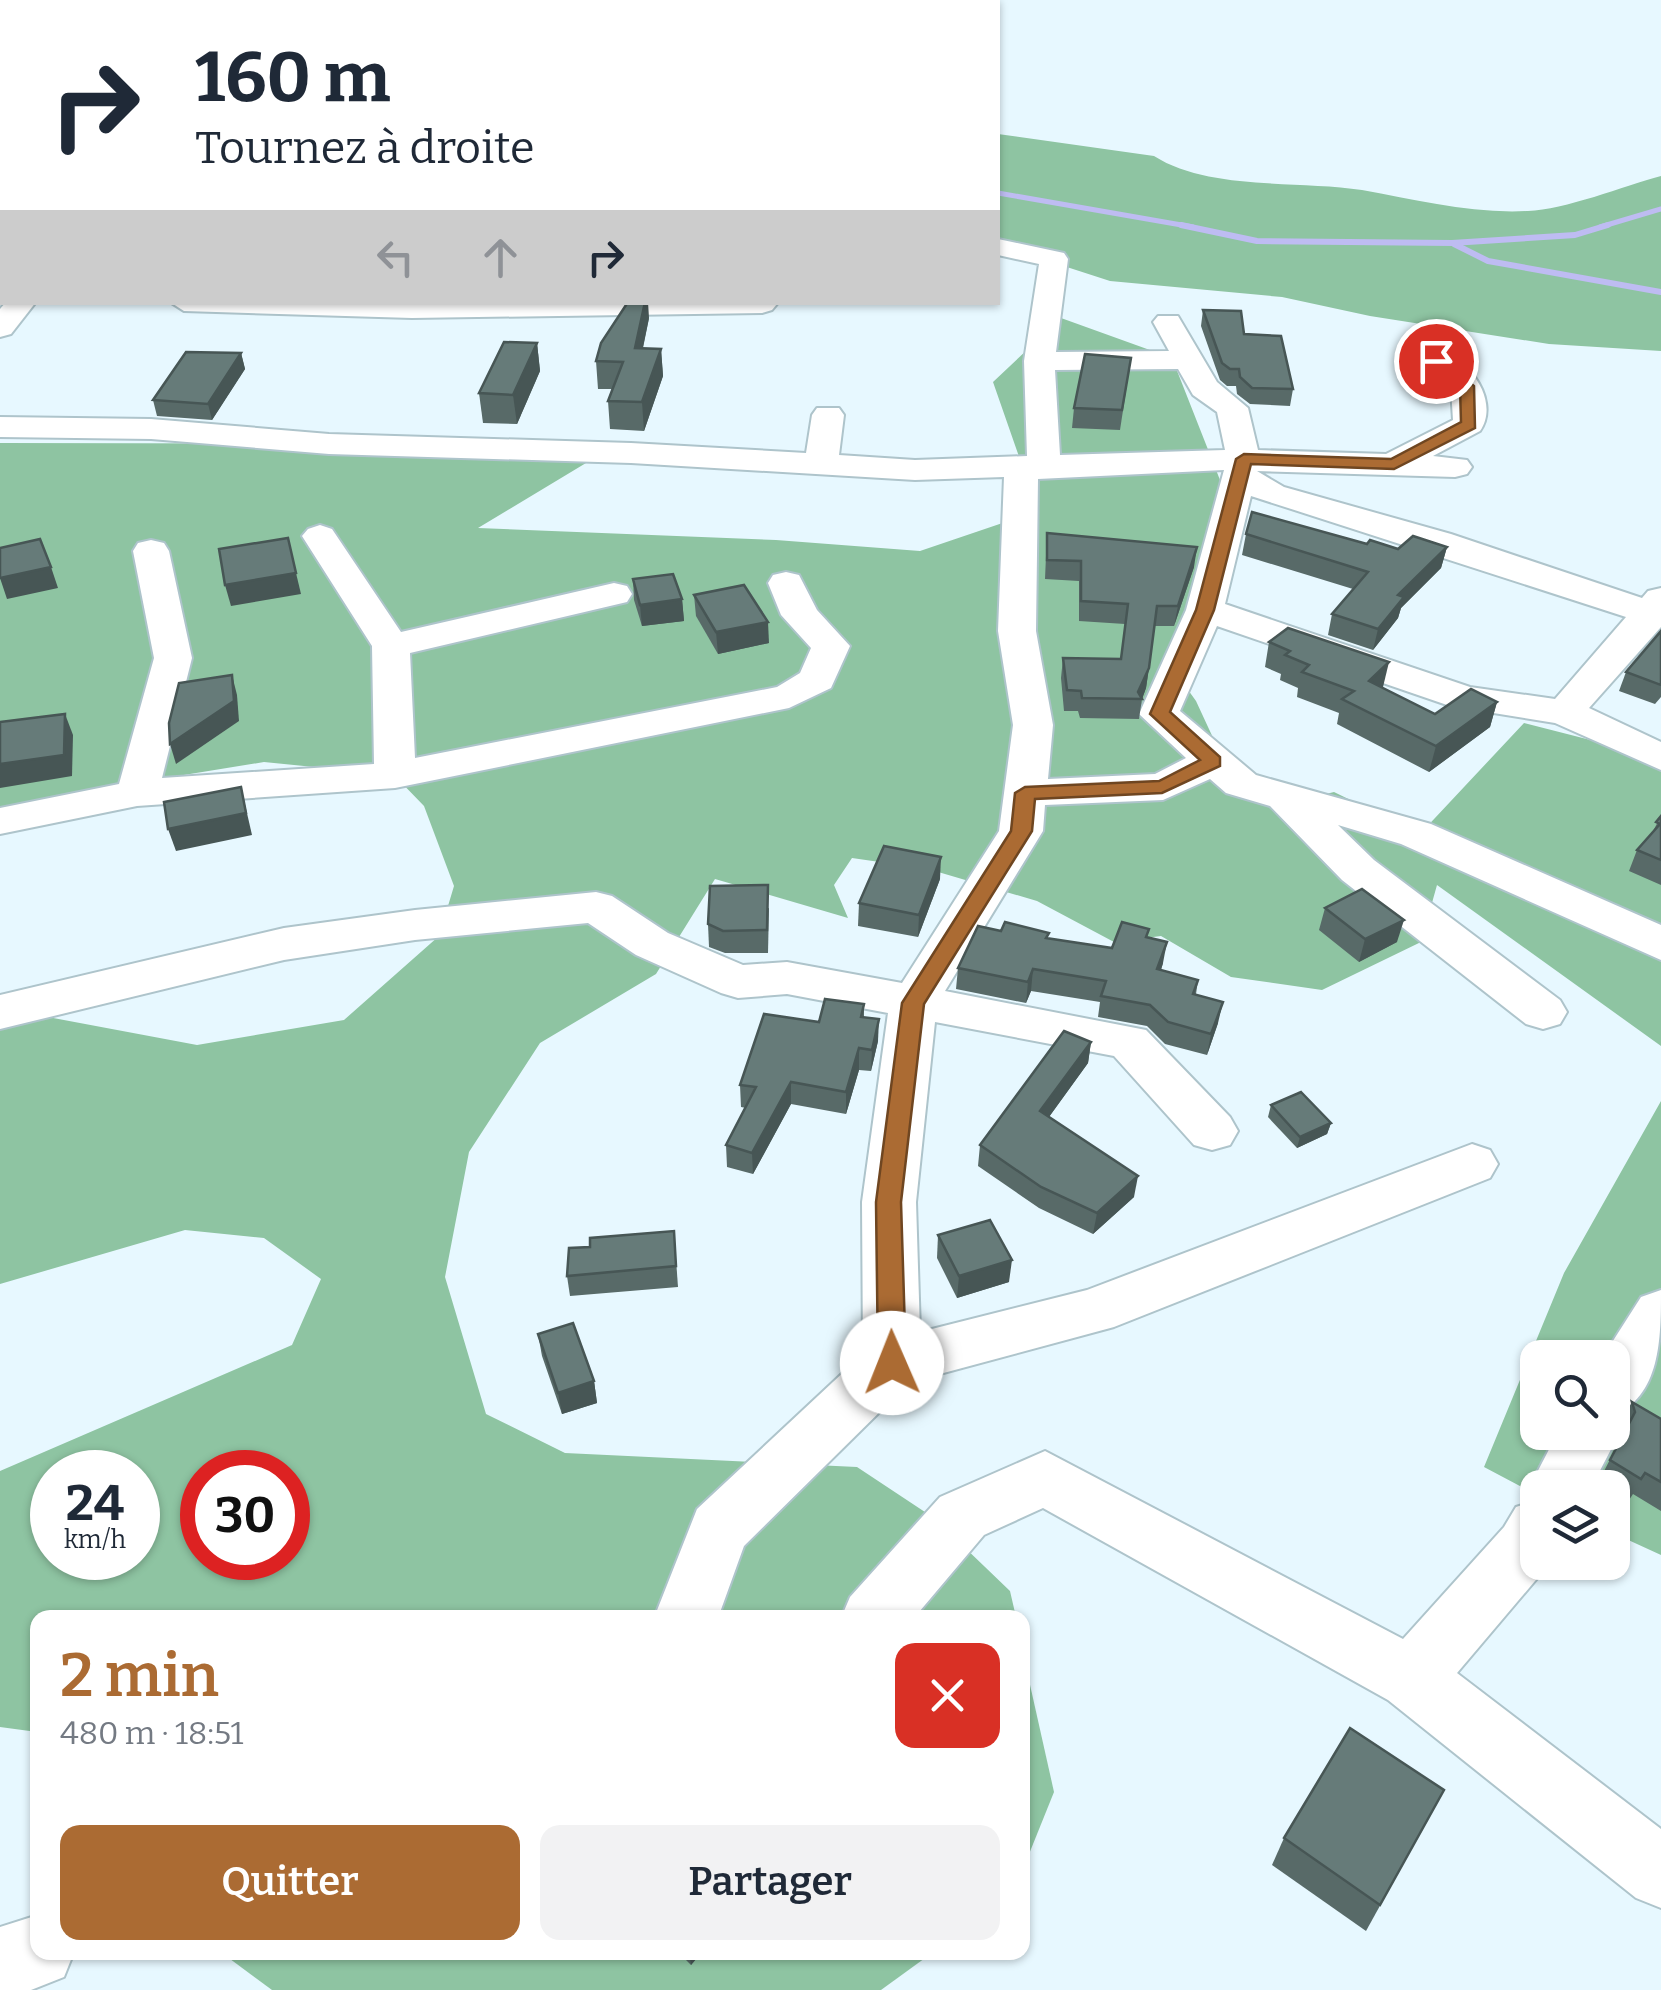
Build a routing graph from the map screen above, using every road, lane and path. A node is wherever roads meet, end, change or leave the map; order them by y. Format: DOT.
graph roads {
  1 [pos="1000,247"];
  2 [pos="19,305"];
  3 [pos="282,305"];
  4 [pos="692,305"];
  5 [pos="1168,322"];
  6 [pos="0,328"];
  7 [pos="1189,360"];
  8 [pos="1038,361"];
  9 [pos="1436,361"];
  10 [pos="828,415"];
  11 [pos="0,427"];
  12 [pos="821,464"];
  13 [pos="1044,464"];
  14 [pos="1394,464"];
  15 [pos="1455,466"];
  16 [pos="1242,467"];
  17 [pos="320,536"];
  18 [pos="151,551"];
  19 [pos="786,583"];
  20 [pos="614,594"];
  21 [pos="1656,609"];
  22 [pos="1205,610"];
  23 [pos="390,646"];
  24 [pos="1565,712"];
  25 [pos="1661,758"];
  26 [pos="1213,762"];
  27 [pos="394,775"];
  28 [pos="136,793"];
  29 [pos="1025,793"];
  30 [pos="1282,796"];
  31 [pos="0,821"];
  32 [pos="1661,944"];
  33 [pos="913,1003"];
  34 [pos="0,1012"];
  35 [pos="1543,1012"];
  36 [pos="1212,1131"];
  37 [pos="1472,1164"];
  38 [pos="1661,1314"];
  39 [pos="892,1363"];
  40 [pos="1630,1363"];
  41 [pos="1520,1554"];
  42 [pos="689,1610"];
  43 [pos="881,1610"];
  44 [pos="1411,1678"];
  45 [pos="1661,1873"];
  46 [pos="30,1954"];
  47 [pos="0,1964"];
  1 -- 8 [label="street"];
  2 -- 6 [label="street"];
  3 -- 4 [label="street"];
  5 -- 7 [label="street"];
  7 -- 8 [label="street"];
  7 -- 16 [label="street"];
  8 -- 13 [label="street"];
  9 -- 14 [label="street"];
  10 -- 12 [label="street"];
  11 -- 12 [label="street"];
  12 -- 13 [label="street"];
  13 -- 16 [label="street"];
  13 -- 29 [label="street"];
  14 -- 15 [label="street"];
  14 -- 16 [label="street"];
  16 -- 21 [label="street"];
  16 -- 22 [label="street"];
  17 -- 23 [label="street"];
  18 -- 28 [label="street"];
  19 -- 27 [label="street"];
  20 -- 23 [label="street"];
  21 -- 24 [label="street"];
  22 -- 24 [label="street"];
  22 -- 26 [label="street"];
  23 -- 27 [label="street"];
  24 -- 25 [label="street"];
  26 -- 29 [label="street"];
  26 -- 30 [label="street"];
  27 -- 28 [label="street"];
  28 -- 31 [label="street"];
  29 -- 33 [label="street"];
  30 -- 32 [label="street"];
  30 -- 35 [label="street"];
  33 -- 34 [label="street"];
  33 -- 36 [label="street"];
  33 -- 39 [label="street"];
  37 -- 39 [label="street"];
  38 -- 40 [label="street"];
  39 -- 42 [label="street"];
  41 -- 44 [label="street"];
  43 -- 44 [label="street"];
  44 -- 45 [label="street"];
  46 -- 47 [label="street"];
}
